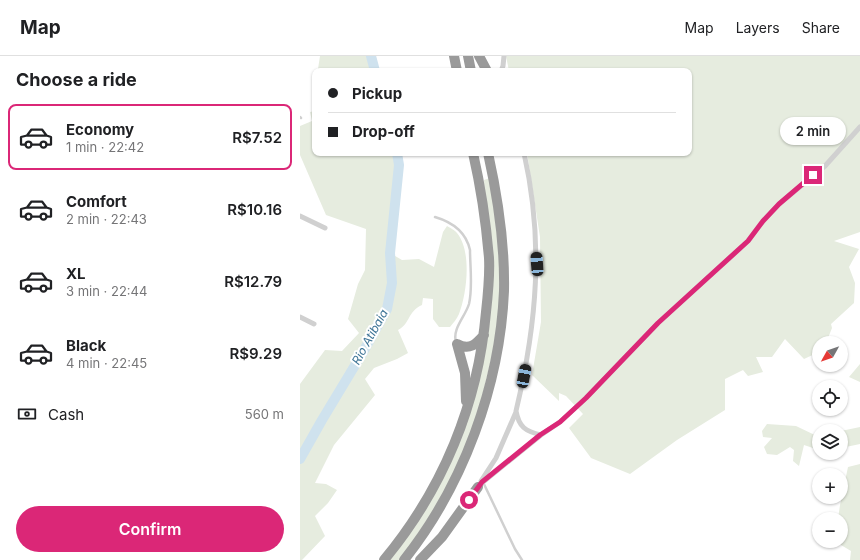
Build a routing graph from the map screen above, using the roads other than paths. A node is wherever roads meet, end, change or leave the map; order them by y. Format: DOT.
graph roads {
  1 [pos="454,56"];
  2 [pos="468,56"];
  3 [pos="479,56"];
  4 [pos="504,56"];
  5 [pos="456,68"];
  6 [pos="470,68"];
  7 [pos="485,68"];
  8 [pos="502,68"];
  9 [pos="860,127"];
  10 [pos="474,156"];
  11 [pos="525,156"];
  12 [pos="489,158"];
  13 [pos="300,216"];
  14 [pos="435,217"];
  15 [pos="325,228"];
  16 [pos="300,317"];
  17 [pos="314,324"];
  18 [pos="484,335"];
  19 [pos="457,344"];
  20 [pos="516,411"];
  21 [pos="466,412"];
  22 [pos="540,435"];
  23 [pos="480,483"];
  24 [pos="384,560"];
  25 [pos="404,560"];
  26 [pos="420,560"];
  27 [pos="522,560"];
  1 -- 5 [label="highway"];
  2 -- 6 [label="highway"];
  3 -- 7 [label="highway"];
  4 -- 8 [label="street"];
  9 -- 22 [label="street"];
  10 -- 18 [label="highway"];
  11 -- 20 [label="street"];
  12 -- 25 [label="highway"];
  13 -- 15 [label="street"];
  14 -- 19 [label="lane"];
  16 -- 17 [label="street"];
  18 -- 19 [label="highway"];
  18 -- 21 [label="highway"];
  19 -- 21 [label="highway"];
  20 -- 22 [label="street"];
  20 -- 23 [label="street"];
  21 -- 24 [label="highway"];
  22 -- 23 [label="street"];
  23 -- 26 [label="highway"];
  23 -- 27 [label="lane"];
}
